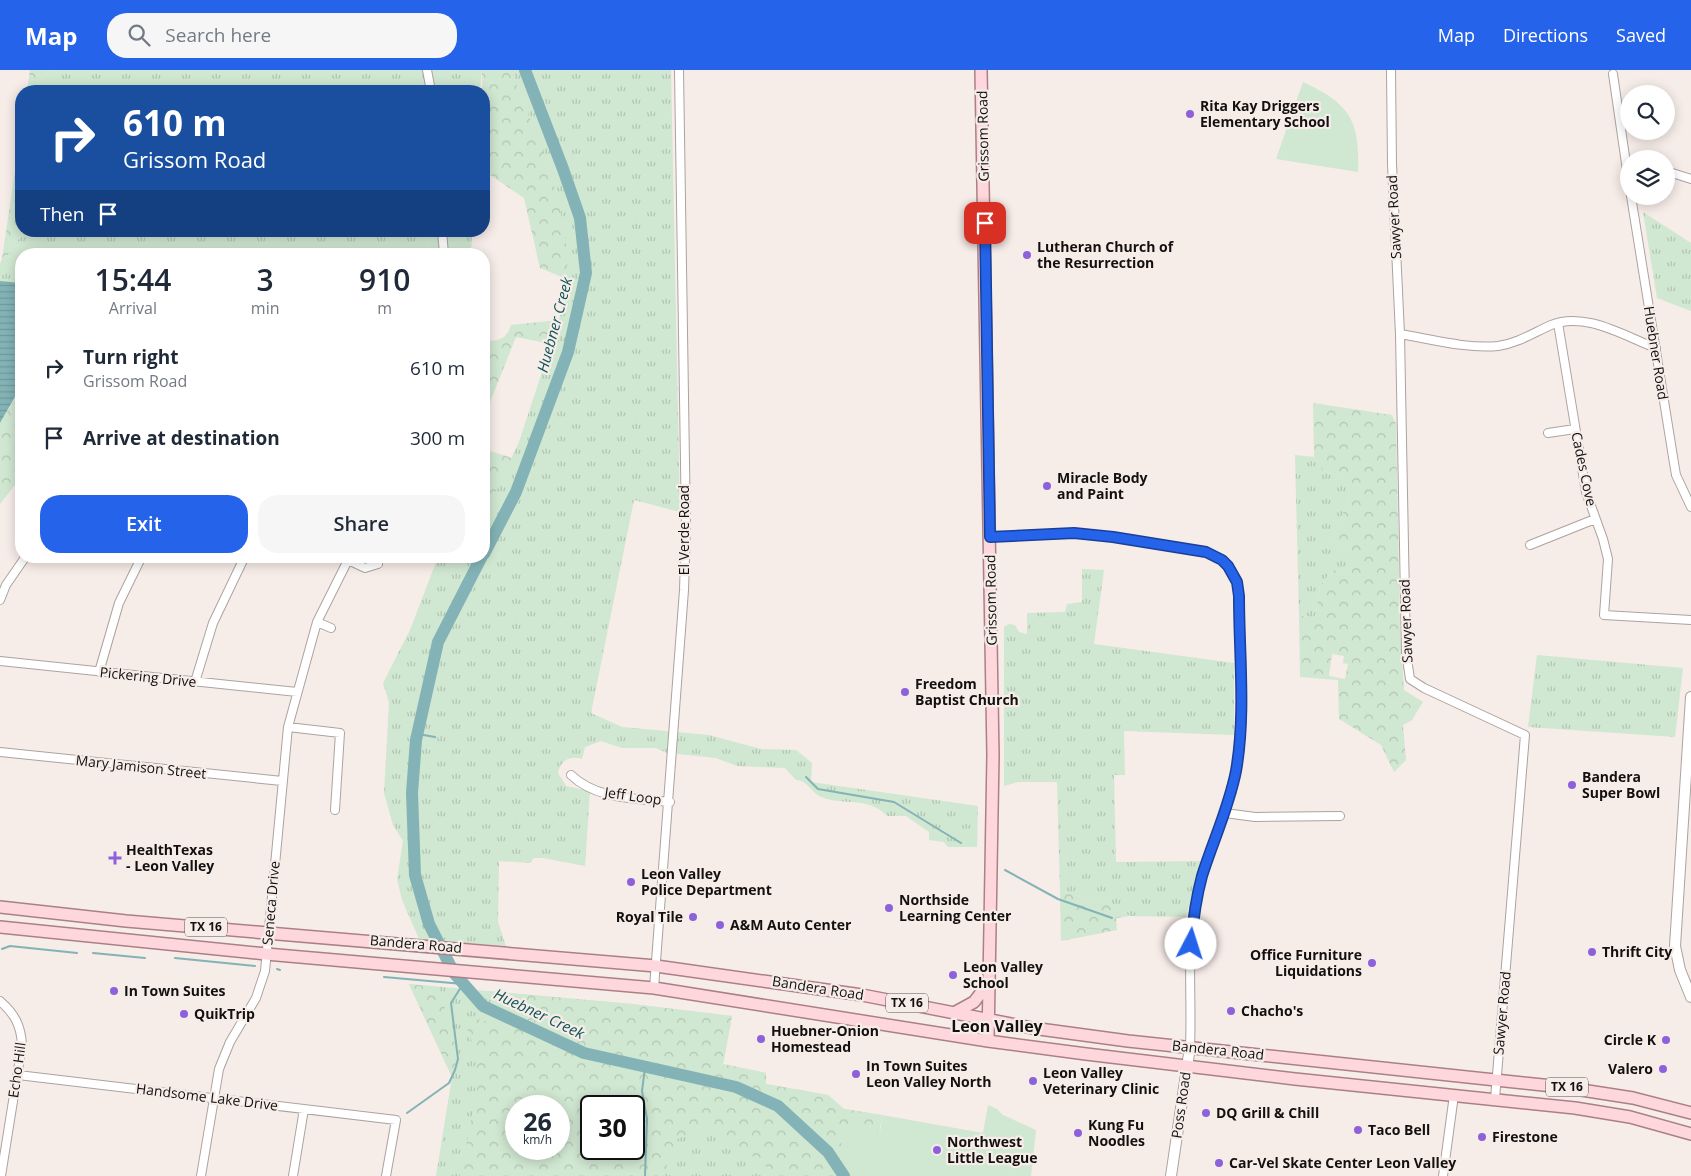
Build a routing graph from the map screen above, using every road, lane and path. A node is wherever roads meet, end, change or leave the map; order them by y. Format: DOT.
graph roads {
  1 [pos="427,70"];
  2 [pos="679,70"];
  3 [pos="981,70"];
  4 [pos="1392,70"];
  5 [pos="1613,74"];
  6 [pos="429,85"];
  7 [pos="1624,150"];
  8 [pos="1675,173"];
  9 [pos="1690,177"];
  10 [pos="1632,205"];
  11 [pos="1558,323"];
  12 [pos="1400,334"];
  13 [pos="1656,348"];
  14 [pos="1575,429"];
  15 [pos="1548,433"];
  16 [pos="1691,507"];
  17 [pos="1595,519"];
  18 [pos="990,537"];
  19 [pos="1530,546"];
  20 [pos="21,563"];
  21 [pos="139,563"];
  22 [pos="242,563"];
  23 [pos="346,563"];
  24 [pos="357,563"];
  25 [pos="378,564"];
  26 [pos="0,600"];
  27 [pos="1691,620"];
  28 [pos="317,622"];
  29 [pos="331,628"];
  30 [pos="0,661"];
  31 [pos="99,672"];
  32 [pos="195,682"];
  33 [pos="297,692"];
  34 [pos="1691,697"];
  35 [pos="288,727"];
  36 [pos="0,752"];
  37 [pos="571,775"];
  38 [pos="282,782"];
  39 [pos="670,802"];
  40 [pos="335,810"];
  41 [pos="1225,813"];
  42 [pos="1340,816"];
  43 [pos="0,907"];
  44 [pos="0,927"];
  45 [pos="268,931"];
  46 [pos="266,954"];
  47 [pos="656,966"];
  48 [pos="988,984"];
  49 [pos="654,988"];
  50 [pos="1691,997"];
  51 [pos="0,1002"];
  52 [pos="954,1013"];
  53 [pos="988,1019"];
  54 [pos="988,1041"];
  55 [pos="1190,1047"];
  56 [pos="1332,1062"];
  57 [pos="1187,1067"];
  58 [pos="18,1076"];
  59 [pos="1497,1078"];
  60 [pos="1330,1083"];
  61 [pos="1454,1095"];
  62 [pos="214,1098"];
  63 [pos="1495,1099"];
  64 [pos="304,1109"];
  65 [pos="1691,1113"];
  66 [pos="1691,1134"];
  67 [pos="1,1176"];
  68 [pos="201,1176"];
  69 [pos="293,1176"];
  70 [pos="386,1176"];
  71 [pos="1171,1176"];
  72 [pos="1443,1176"];
  1 -- 6 [label="street"];
  2 -- 39 [label="street, El Verde Road"];
  3 -- 18 [label="main road, Grissom Road"];
  4 -- 12 [label="street, Sawyer Road"];
  5 -- 7 [label="street"];
  8 -- 9 [label="street"];
  10 -- 13 [label="street, Huebner Road"];
  11 -- 12 [label="street"];
  11 -- 13 [label="street"];
  11 -- 14 [label="street, Cades Cove"];
  12 -- 59 [label="street, Sawyer Road"];
  13 -- 16 [label="street, Huebner Road"];
  14 -- 15 [label="street"];
  14 -- 17 [label="street, Cades Cove"];
  17 -- 19 [label="street"];
  17 -- 27 [label="street, Cades Cove"];
  18 -- 41 [label="street, Poss Road"];
  18 -- 48 [label="main road, Grissom Road"];
  20 -- 26 [label="street"];
  21 -- 31 [label="street"];
  22 -- 32 [label="street"];
  23 -- 28 [label="street, Seneca Drive"];
  24 -- 25 [label="street"];
  28 -- 29 [label="street"];
  28 -- 33 [label="street, Seneca Drive"];
  30 -- 31 [label="street, Pickering Drive"];
  31 -- 32 [label="street, Pickering Drive"];
  32 -- 33 [label="street, Pickering Drive"];
  33 -- 35 [label="street, Seneca Drive"];
  34 -- 50 [label="street"];
  35 -- 38 [label="street, Seneca Drive"];
  35 -- 40 [label="street"];
  36 -- 38 [label="street, Mary Jamison Street"];
  37 -- 39 [label="street, Jeff Loop"];
  38 -- 45 [label="street, Seneca Drive"];
  39 -- 47 [label="street, El Verde Road"];
  41 -- 42 [label="street"];
  41 -- 55 [label="street, Poss Road"];
  43 -- 45 [label="main road, Bandera Road / TX 16"];
  44 -- 46 [label="main road, Bandera Road / TX 16"];
  45 -- 46 [label="street, Seneca Drive"];
  45 -- 47 [label="main road, Bandera Road / TX 16"];
  46 -- 49 [label="main road, Bandera Road / TX 16"];
  46 -- 62 [label="street, Seneca Drive"];
  47 -- 49 [label="street, El Verde Road"];
  47 -- 52 [label="main road, Bandera Road / TX 16"];
  48 -- 52 [label="main road"];
  48 -- 53 [label="main road, Grissom Road"];
  49 -- 54 [label="main road, Bandera Road / TX 16"];
  51 -- 58 [label="street, Echo Hill"];
  52 -- 53 [label="main road, Bandera Road / TX 16"];
  53 -- 54 [label="main road, Grissom Road"];
  53 -- 55 [label="main road, Bandera Road / TX 16"];
  54 -- 57 [label="main road, Bandera Road / TX 16"];
  55 -- 56 [label="main road, Bandera Road / TX 16"];
  55 -- 57 [label="street, Poss Road"];
  56 -- 59 [label="main road, Bandera Road / TX 16"];
  56 -- 60 [label="main road"];
  57 -- 60 [label="main road, Bandera Road / TX 16"];
  57 -- 71 [label="street, Poss Road"];
  58 -- 62 [label="street, Handsome Lake Drive"];
  58 -- 67 [label="street, Echo Hill"];
  59 -- 63 [label="street, Sawyer Road"];
  59 -- 65 [label="main road, Bandera Road / TX 16"];
  60 -- 61 [label="main road, Bandera Road / TX 16"];
  61 -- 63 [label="main road, Bandera Road / TX 16"];
  61 -- 72 [label="street"];
  62 -- 64 [label="street, Handsome Lake Drive"];
  62 -- 68 [label="street, Seneca Drive"];
  63 -- 66 [label="main road, Bandera Road / TX 16"];
  64 -- 69 [label="street"];
  64 -- 70 [label="street, Handsome Lake Drive"];
}
